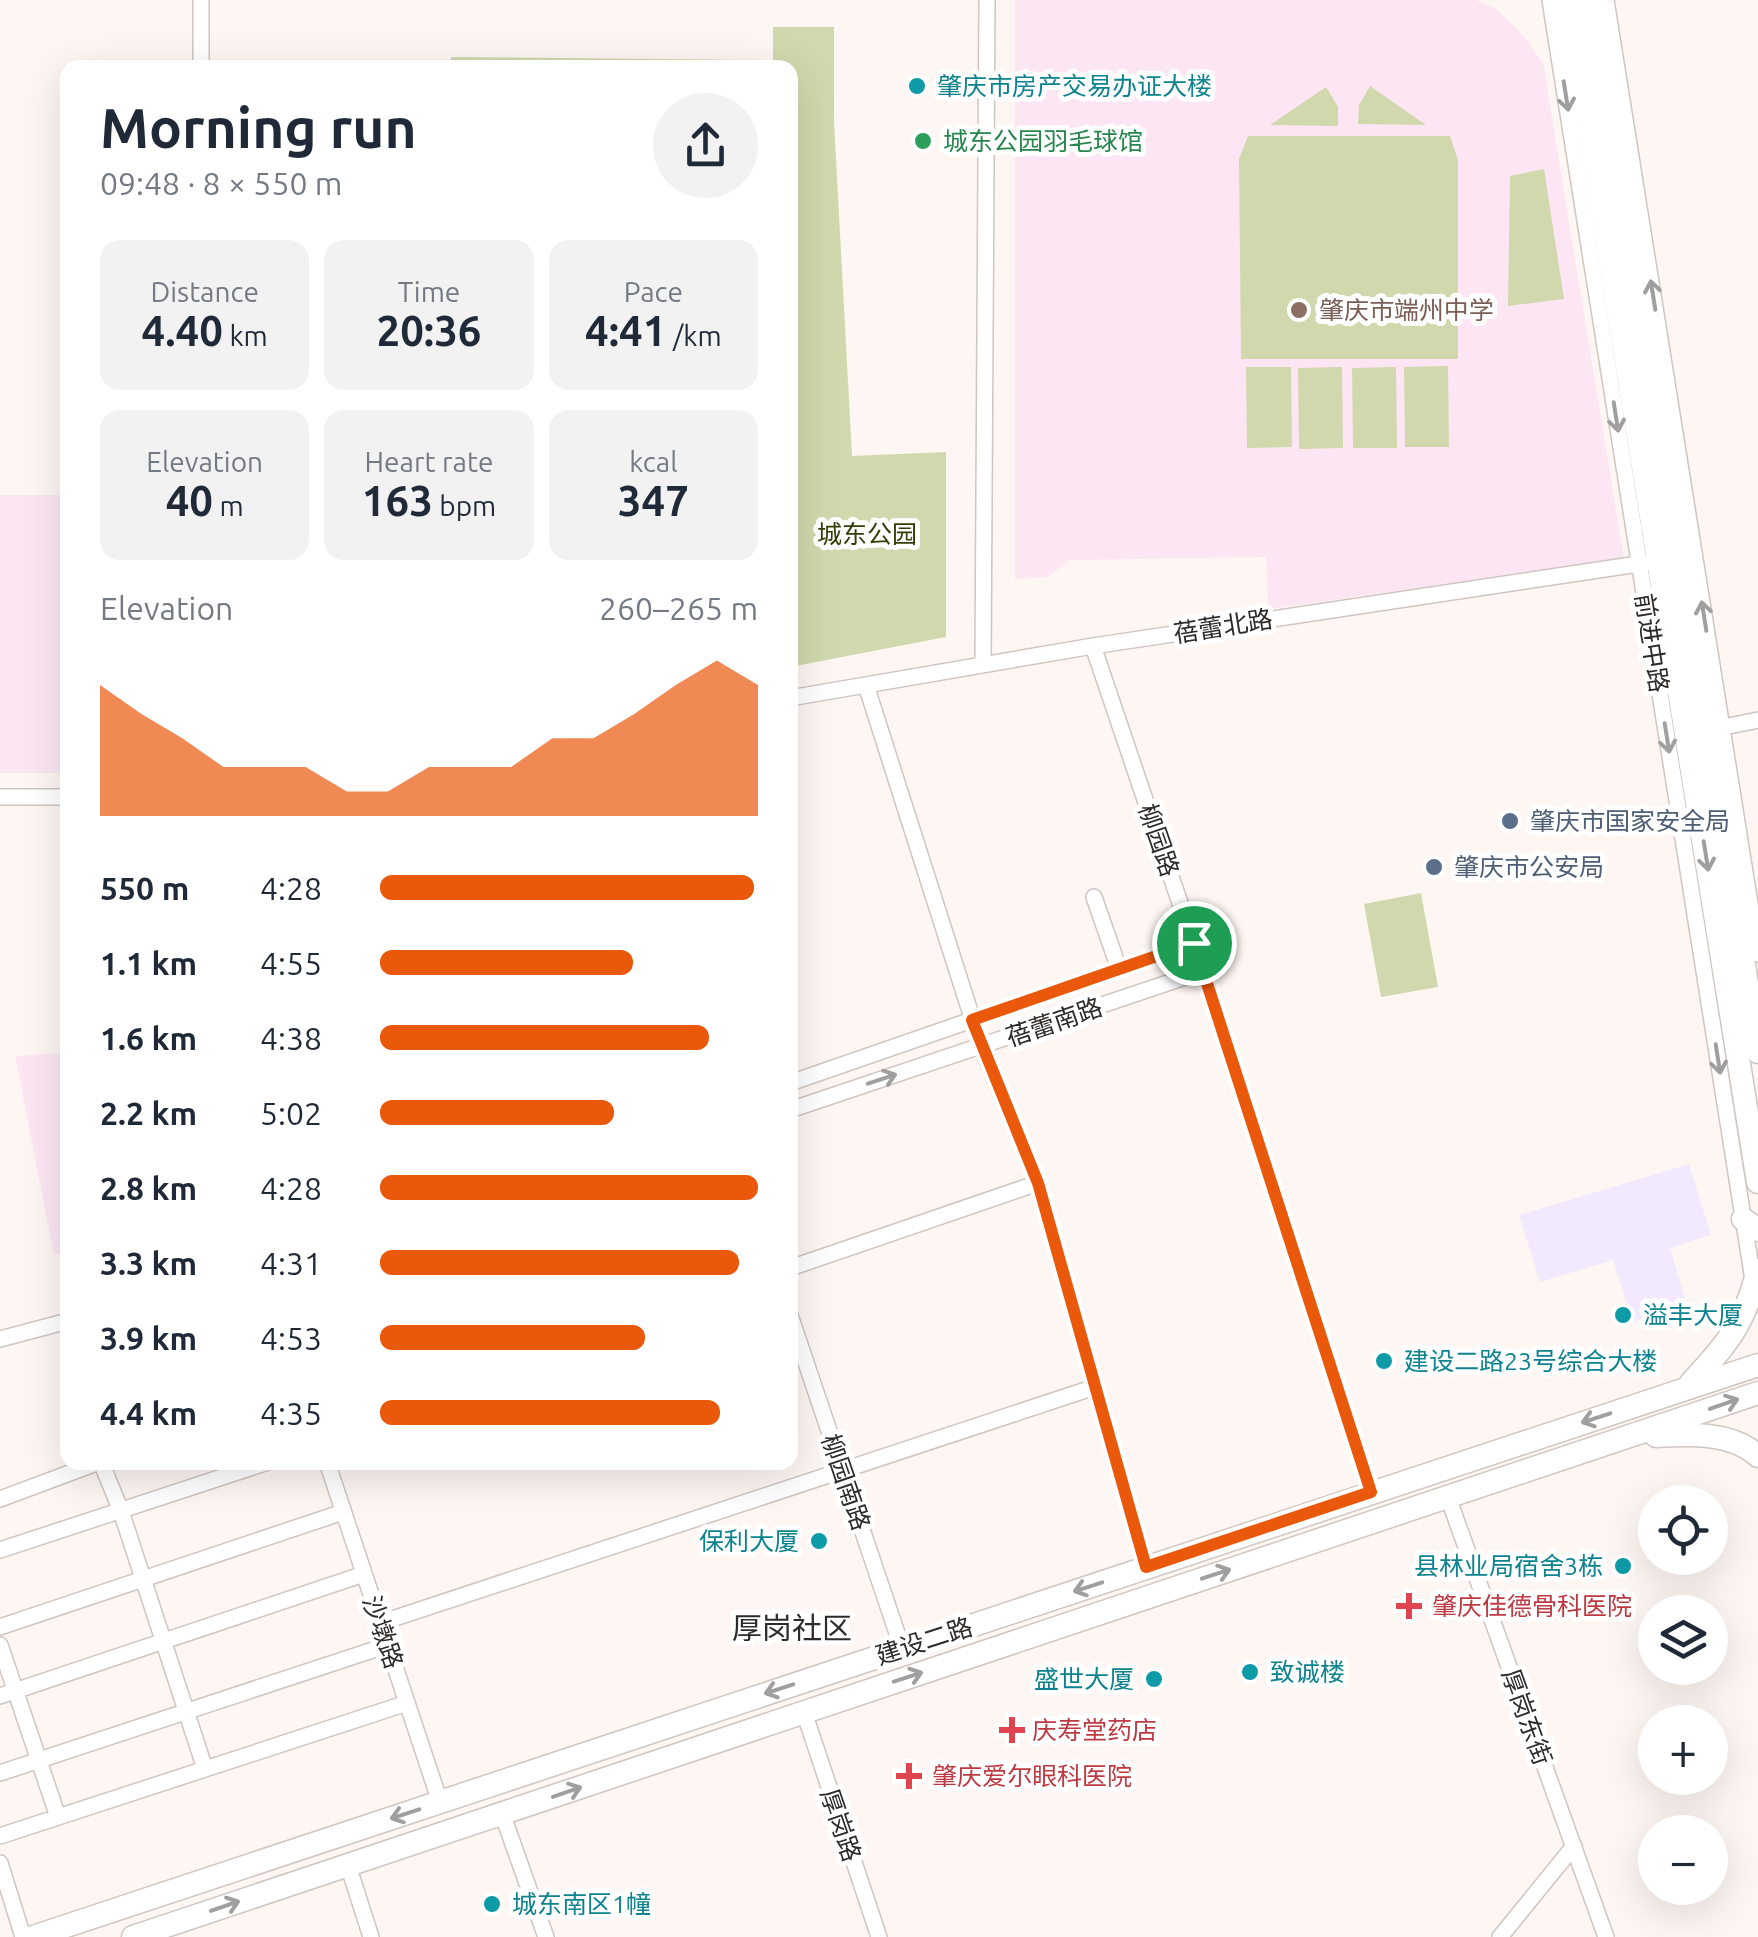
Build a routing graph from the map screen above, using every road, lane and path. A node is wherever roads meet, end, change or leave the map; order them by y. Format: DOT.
graph roads {
  1 [pos="202,0"];
  2 [pos="987,0"];
  3 [pos="1550,0"];
  4 [pos="1568,0"];
  5 [pos="1589,0"];
  6 [pos="1606,0"];
  7 [pos="201,60"];
  8 [pos="1649,562"];
  9 [pos="1093,646"];
  10 [pos="983,665"];
  11 [pos="866,685"];
  12 [pos="798,697"];
  13 [pos="1758,720"];
  14 [pos="1705,731"];
  15 [pos="0,796"];
  16 [pos="60,797"];
  17 [pos="1094,897"];
  18 [pos="1194,943"];
  19 [pos="1758,954"];
  20 [pos="1119,969"];
  21 [pos="1203,971"];
  22 [pos="972,1020"];
  23 [pos="981,1046"];
  24 [pos="1758,1052"];
  25 [pos="798,1080"];
  26 [pos="798,1107"];
  27 [pos="1758,1182"];
  28 [pos="1038,1183"];
  29 [pos="1750,1225"];
  30 [pos="798,1265"];
  31 [pos="1756,1278"];
  32 [pos="60,1323"];
  33 [pos="0,1338"];
  34 [pos="798,1339"];
  35 [pos="1758,1365"];
  36 [pos="1096,1387"];
  37 [pos="1688,1387"];
  38 [pos="1758,1392"];
  39 [pos="1623,1438"];
  40 [pos="1758,1456"];
  41 [pos="78,1470"];
  42 [pos="103,1470"];
  43 [pos="244,1470"];
  44 [pos="329,1470"];
  45 [pos="842,1470"];
  46 [pos="1371,1492"];
  47 [pos="1448,1497"];
  48 [pos="0,1499"];
  49 [pos="121,1511"];
  50 [pos="343,1512"];
  51 [pos="0,1550"];
  52 [pos="1146,1567"];
  53 [pos="364,1574"];
  54 [pos="143,1579"];
  55 [pos="380,1623"];
  56 [pos="0,1627"];
  57 [pos="164,1641"];
  58 [pos="0,1645"];
  59 [pos="388,1645"];
  60 [pos="902,1648"];
  61 [pos="8,1694"];
  62 [pos="407,1703"];
  63 [pos="186,1711"];
  64 [pos="804,1712"];
  65 [pos="39,1760"];
  66 [pos="205,1769"];
  67 [pos="0,1773"];
  68 [pos="440,1802"];
  69 [pos="502,1814"];
  70 [pos="58,1817"];
  71 [pos="0,1836"];
  72 [pos="1574,1846"];
  73 [pos="0,1863"];
  74 [pos="348,1865"];
  75 [pos="159,1933"];
  76 [pos="23,1937"];
  77 [pos="33,1937"];
  78 [pos="133,1937"];
  79 [pos="371,1937"];
  80 [pos="546,1937"];
  81 [pos="879,1937"];
  82 [pos="1500,1937"];
  83 [pos="1606,1937"];
  1 -- 7 [label="street"];
  2 -- 10 [label="street"];
  3 -- 8 [label="street, 前进中路, one-way"];
  4 -- 8 [label="main road"];
  5 -- 14 [label="main road, 前进中路"];
  14 -- 6 [label="street, 前进中路, one-way"];
  8 -- 9 [label="street, 蓓蕾北路"];
  8 -- 14 [label="main road"];
  8 -- 29 [label="street, 前进中路, one-way"];
  9 -- 10 [label="street, 蓓蕾北路"];
  9 -- 18 [label="street, 柳园路"];
  10 -- 11 [label="street, 蓓蕾北路"];
  11 -- 12 [label="street, 蓓蕾北路"];
  11 -- 22 [label="street"];
  13 -- 14 [label="street"];
  14 -- 19 [label="street, 前进中路"];
  14 -- 24 [label="main road, 前进中路"];
  14 -- 27 [label="main road, one-way"];
  15 -- 16 [label="street"];
  17 -- 20 [label="street"];
  18 -- 20 [label="street, 蓓蕾南路"];
  18 -- 21 [label="street, 柳园路"];
  20 -- 22 [label="street, 蓓蕾南路"];
  21 -- 23 [label="street, 蓓蕾南路"];
  21 -- 46 [label="street, 柳园路"];
  22 -- 23 [label="street"];
  22 -- 25 [label="street, 蓓蕾南路"];
  26 -- 23 [label="street, 蓓蕾南路, one-way"];
  23 -- 28 [label="street"];
  28 -- 30 [label="street"];
  28 -- 36 [label="street"];
  29 -- 31 [label="street, 前进中路"];
  31 -- 37 [label="main road"];
  32 -- 33 [label="street"];
  34 -- 45 [label="street, 柳园南路"];
  35 -- 37 [label="main road, 建设二路"];
  36 -- 45 [label="street"];
  36 -- 52 [label="street"];
  37 -- 46 [label="main road, 建设二路, one-way"];
  39 -- 38 [label="main road, 建设二路, one-way"];
  39 -- 40 [label="main road"];
  39 -- 47 [label="main road, 建设二路"];
  41 -- 48 [label="street"];
  42 -- 49 [label="street"];
  43 -- 49 [label="street"];
  44 -- 50 [label="street, 沙墩路"];
  45 -- 55 [label="street"];
  45 -- 60 [label="street, 柳园南路"];
  46 -- 52 [label="main road, 建设二路"];
  64 -- 47 [label="main road, 建设二路, one-way"];
  47 -- 72 [label="street, 厚岗东街"];
  49 -- 51 [label="street"];
  49 -- 54 [label="street"];
  50 -- 53 [label="street, 沙墩路"];
  50 -- 54 [label="street"];
  52 -- 60 [label="main road, 建设二路, one-way"];
  53 -- 55 [label="street, 沙墩路"];
  53 -- 57 [label="street"];
  54 -- 56 [label="street"];
  54 -- 57 [label="street"];
  55 -- 59 [label="street, 沙墩路"];
  57 -- 61 [label="street"];
  57 -- 63 [label="street"];
  58 -- 61 [label="street"];
  59 -- 62 [label="street, 沙墩路"];
  59 -- 63 [label="street"];
  60 -- 68 [label="main road, 建设二路, one-way"];
  61 -- 65 [label="street"];
  62 -- 66 [label="street"];
  62 -- 68 [label="street, 沙墩路"];
  63 -- 65 [label="street"];
  63 -- 66 [label="street"];
  69 -- 64 [label="main road, 建设二路, one-way"];
  64 -- 81 [label="street, 厚岗路"];
  65 -- 67 [label="street"];
  65 -- 70 [label="street"];
  66 -- 70 [label="street"];
  68 -- 77 [label="main road, 建设二路, one-way"];
  69 -- 74 [label="main road, 建设二路"];
  69 -- 80 [label="street"];
  70 -- 71 [label="street"];
  72 -- 82 [label="street"];
  72 -- 83 [label="street, 厚岗东街"];
  73 -- 76 [label="street"];
  75 -- 74 [label="main road, 建设二路, one-way"];
  74 -- 79 [label="street"];
  75 -- 78 [label="main road, 建设二路"];
}
